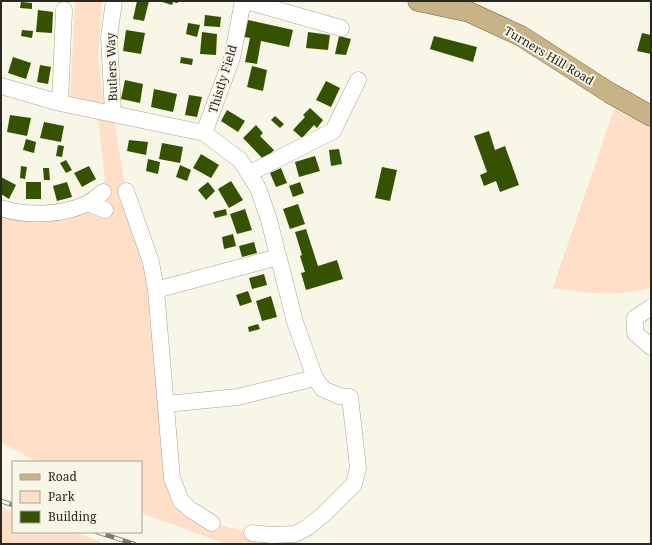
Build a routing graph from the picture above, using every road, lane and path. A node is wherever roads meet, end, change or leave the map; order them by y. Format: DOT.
graph roads {
  1 [pos="114,1"];
  2 [pos="243,1"];
  3 [pos="246,1"];
  4 [pos="418,1"];
  5 [pos="64,10"];
  6 [pos="341,28"];
  7 [pos="358,80"];
  8 [pos="1,86"];
  9 [pos="60,103"];
  10 [pos="113,113"];
  11 [pos="651,116"];
  12 [pos="204,133"];
  13 [pos="250,173"];
  14 [pos="126,191"];
  15 [pos="103,192"];
  16 [pos="88,202"];
  17 [pos="1,208"];
  18 [pos="105,210"];
  19 [pos="278,257"];
  20 [pos="156,290"];
  21 [pos="651,307"];
  22 [pos="651,347"];
  23 [pos="315,378"];
  24 [pos="166,404"];
  25 [pos="212,523"];
  26 [pos="252,533"];
  1 -- 10 [label="street, Butlers Way"];
  2 -- 12 [label="street, Thistly Field"];
  3 -- 6 [label="street"];
  4 -- 11 [label="main road, Turners Hill Road"];
  5 -- 9 [label="street"];
  7 -- 13 [label="street"];
  8 -- 9 [label="street, Butlers Way"];
  9 -- 10 [label="street, Butlers Way"];
  10 -- 12 [label="street"];
  12 -- 13 [label="street"];
  13 -- 19 [label="street"];
  14 -- 20 [label="street"];
  15 -- 16 [label="street"];
  16 -- 17 [label="street"];
  16 -- 18 [label="street"];
  19 -- 20 [label="street"];
  19 -- 23 [label="street"];
  20 -- 24 [label="street"];
  21 -- 22 [label="street"];
  23 -- 24 [label="street"];
  23 -- 26 [label="street"];
  24 -- 25 [label="street"];
}
